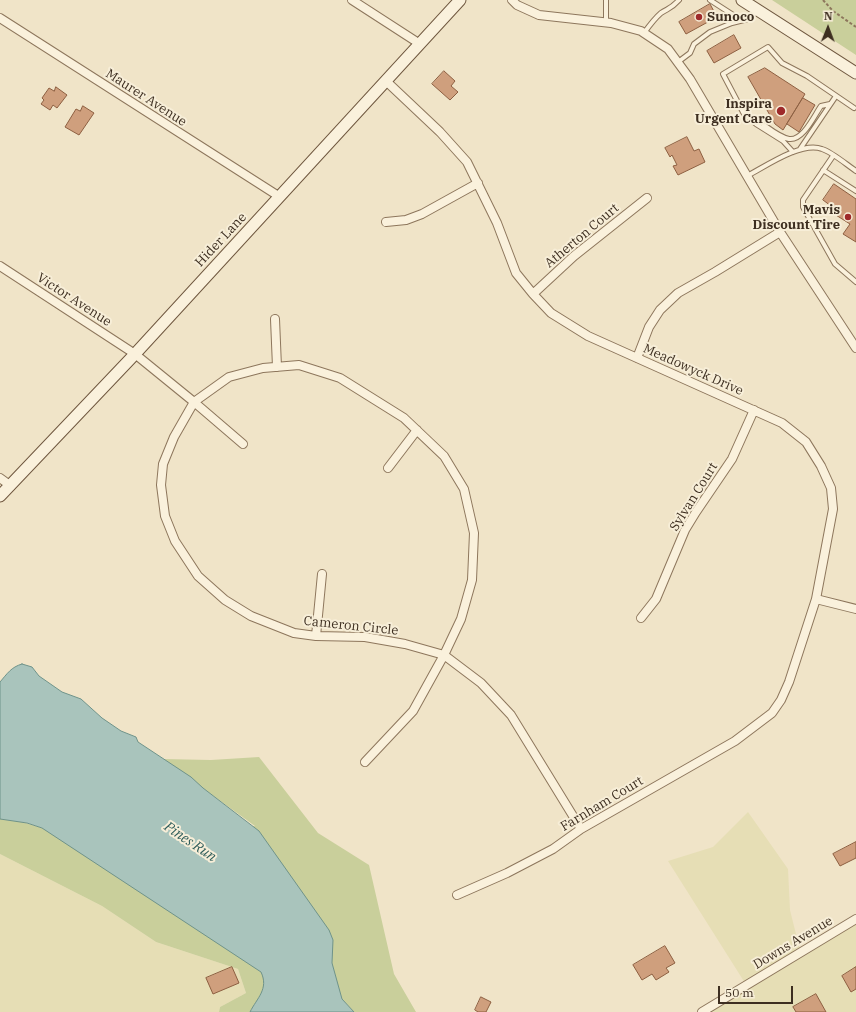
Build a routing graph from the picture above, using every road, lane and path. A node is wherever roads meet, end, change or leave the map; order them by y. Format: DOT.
graph roads {
  1 [pos="352,0"];
  2 [pos="460,0"];
  3 [pos="512,0"];
  4 [pos="606,0"];
  5 [pos="679,0"];
  6 [pos="710,0"];
  7 [pos="742,0"];
  8 [pos="823,0"];
  9 [pos="759,11"];
  10 [pos="0,18"];
  11 [pos="741,20"];
  12 [pos="606,22"];
  13 [pos="856,27"];
  14 [pos="644,33"];
  15 [pos="420,44"];
  16 [pos="678,62"];
  17 [pos="856,73"];
  18 [pos="386,81"];
  19 [pos="836,96"];
  20 [pos="830,104"];
  21 [pos="854,108"];
  22 [pos="744,114"];
  23 [pos="800,149"];
  24 [pos="793,152"];
  25 [pos="833,156"];
  26 [pos="823,170"];
  27 [pos="856,171"];
  28 [pos="747,176"];
  29 [pos="478,183"];
  30 [pos="856,191"];
  31 [pos="280,197"];
  32 [pos="647,198"];
  33 [pos="386,222"];
  34 [pos="780,232"];
  35 [pos="0,266"];
  36 [pos="856,282"];
  37 [pos="533,294"];
  38 [pos="275,319"];
  39 [pos="856,348"];
  40 [pos="135,354"];
  41 [pos="637,358"];
  42 [pos="277,367"];
  43 [pos="194,402"];
  44 [pos="754,410"];
  45 [pos="417,430"];
  46 [pos="243,444"];
  47 [pos="388,468"];
  48 [pos="0,478"];
  49 [pos="11,486"];
  50 [pos="0,496"];
  51 [pos="322,574"];
  52 [pos="816,599"];
  53 [pos="856,609"];
  54 [pos="641,618"];
  55 [pos="316,636"];
  56 [pos="444,655"];
  57 [pos="755,727"];
  58 [pos="365,762"];
  59 [pos="581,829"];
  60 [pos="457,894"];
  61 [pos="856,919"];
  62 [pos="702,1012"];
  1 -- 15 [label="street"];
  2 -- 15 [label="street, Hider Lane"];
  3 -- 12 [label="street"];
  4 -- 12 [label="lane"];
  5 -- 14 [label="lane"];
  6 -- 11 [label="lane"];
  7 -- 9 [label="street"];
  8 -- 13 [label="path"];
  9 -- 11 [label="lane"];
  9 -- 17 [label="street"];
  10 -- 31 [label="street, Maurer Avenue"];
  11 -- 16 [label="lane"];
  12 -- 14 [label="street"];
  14 -- 16 [label="street"];
  15 -- 18 [label="street, Hider Lane"];
  16 -- 28 [label="street"];
  18 -- 29 [label="street, Meadowyck Drive"];
  18 -- 31 [label="street, Hider Lane"];
  19 -- 20 [label="lane"];
  19 -- 21 [label="lane"];
  19 -- 22 [label="lane"];
  20 -- 22 [label="lane"];
  20 -- 23 [label="lane"];
  22 -- 24 [label="lane"];
  23 -- 24 [label="lane"];
  23 -- 25 [label="lane"];
  24 -- 28 [label="lane"];
  25 -- 26 [label="lane"];
  25 -- 27 [label="lane"];
  26 -- 30 [label="lane"];
  26 -- 36 [label="lane"];
  28 -- 34 [label="street"];
  29 -- 33 [label="street"];
  29 -- 37 [label="street, Meadowyck Drive"];
  31 -- 40 [label="street, Hider Lane"];
  32 -- 37 [label="street, Atherton Court"];
  34 -- 39 [label="street"];
  34 -- 41 [label="street"];
  35 -- 40 [label="street, Victor Avenue"];
  37 -- 41 [label="street, Meadowyck Drive"];
  38 -- 42 [label="street"];
  40 -- 43 [label="street"];
  40 -- 49 [label="street, Hider Lane"];
  41 -- 44 [label="street, Meadowyck Drive"];
  42 -- 43 [label="street, Cameron Circle"];
  42 -- 45 [label="street, Cameron Circle"];
  43 -- 46 [label="street"];
  43 -- 55 [label="street, Cameron Circle"];
  44 -- 52 [label="street, Meadowyck Drive"];
  44 -- 54 [label="street, Sylvan Court"];
  45 -- 47 [label="street"];
  45 -- 56 [label="street, Cameron Circle"];
  48 -- 49 [label="street"];
  49 -- 50 [label="street, Hider Lane"];
  51 -- 55 [label="street"];
  52 -- 53 [label="street"];
  52 -- 57 [label="street, Meadowyck Drive"];
  55 -- 56 [label="street, Cameron Circle"];
  56 -- 58 [label="street"];
  56 -- 59 [label="street, Cameron Circle"];
  57 -- 59 [label="street, Farnham Court"];
  59 -- 60 [label="street, Farnham Court"];
  61 -- 62 [label="street, Downs Avenue"];
}
